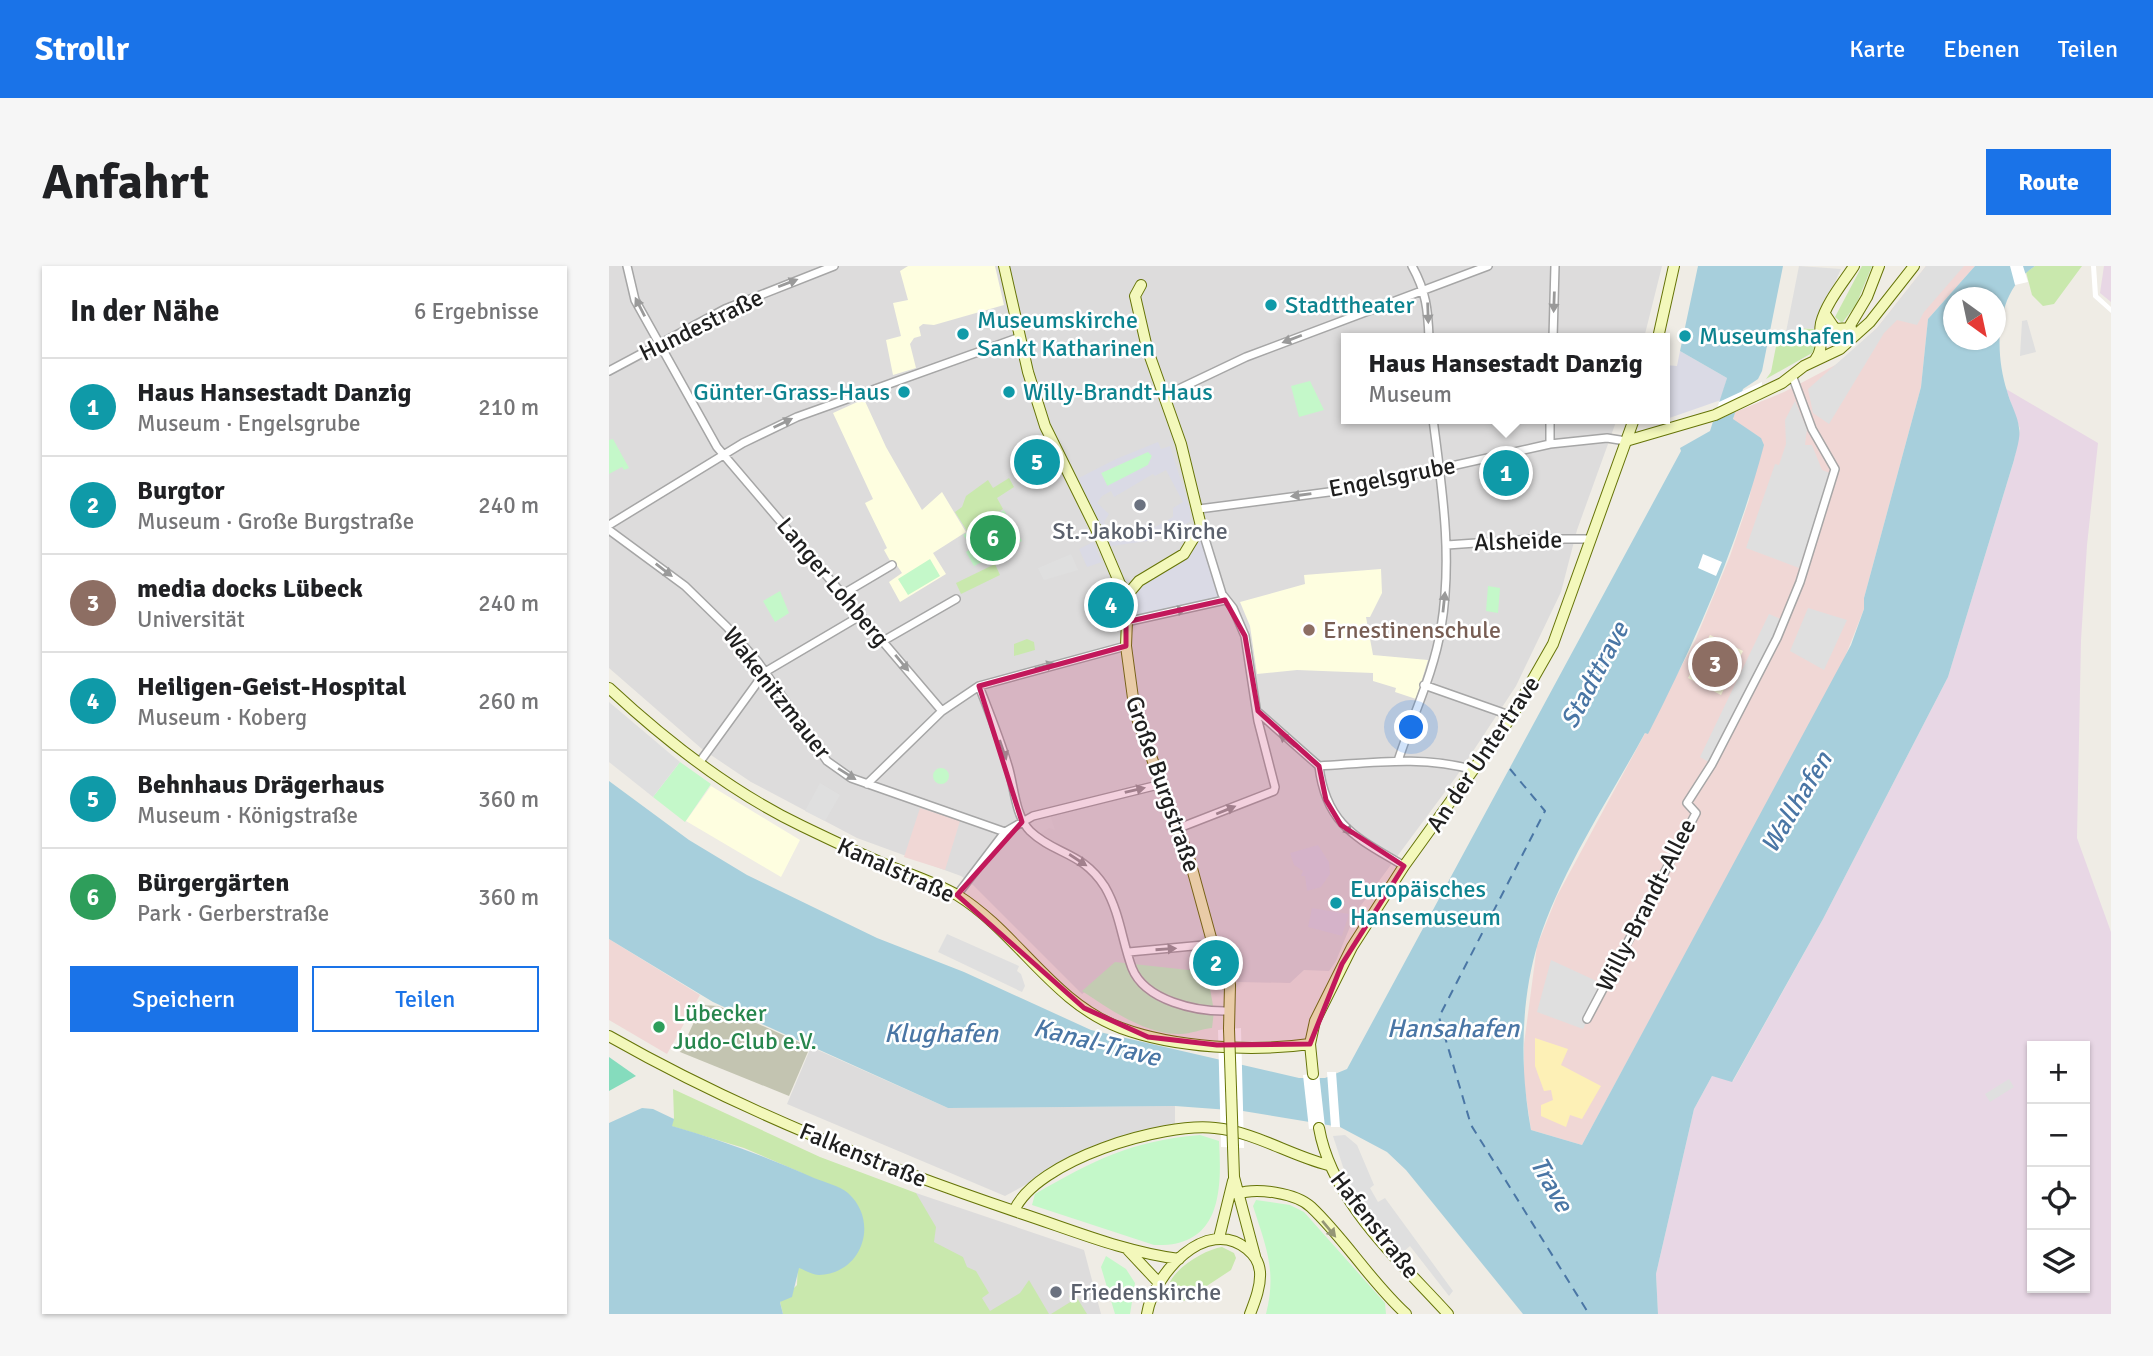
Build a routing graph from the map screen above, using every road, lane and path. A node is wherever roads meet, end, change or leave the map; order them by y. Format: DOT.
graph roads {
  1 [pos="627,266"];
  2 [pos="834,266"];
  3 [pos="1004,266"];
  4 [pos="1412,266"];
  5 [pos="1488,266"];
  6 [pos="1555,266"];
  7 [pos="1674,266"];
  8 [pos="1854,266"];
  9 [pos="1879,266"];
  10 [pos="1914,266"];
  11 [pos="1141,285"];
  12 [pos="1425,289"];
  13 [pos="1892,293"];
  14 [pos="1867,297"];
  15 [pos="1825,314"];
  16 [pos="1851,328"];
  17 [pos="1429,333"];
  18 [pos="1553,333"];
  19 [pos="1659,333"];
  20 [pos="1020,337"];
  21 [pos="661,344"];
  22 [pos="1831,352"];
  23 [pos="1815,360"];
  24 [pos="609,371"];
  25 [pos="1791,375"];
  26 [pos="1164,396"];
  27 [pos="1434,424"];
  28 [pos="1550,424"];
  29 [pos="1632,424"];
  30 [pos="1626,440"];
  31 [pos="1550,444"];
  32 [pos="723,455"];
  33 [pos="1440,469"];
  34 [pos="1199,509"];
  35 [pos="1202,526"];
  36 [pos="609,528"];
  37 [pos="1590,539"];
  38 [pos="1447,545"];
  39 [pos="891,565"];
  40 [pos="843,594"];
  41 [pos="1128,594"];
  42 [pos="956,599"];
  43 [pos="1225,600"];
  44 [pos="860,616"];
  45 [pos="1126,622"];
  46 [pos="883,640"];
  47 [pos="1126,646"];
  48 [pos="765,672"];
  49 [pos="1424,685"];
  50 [pos="979,686"];
  51 [pos="609,688"];
  52 [pos="942,711"];
  53 [pos="1258,711"];
  54 [pos="1512,716"];
  55 [pos="1398,761"];
  56 [pos="699,763"];
  57 [pos="1318,766"];
  58 [pos="1474,770"];
  59 [pos="867,783"];
  60 [pos="1162,784"];
  61 [pos="1023,822"];
  62 [pos="1179,828"];
  63 [pos="1005,832"];
  64 [pos="1404,866"];
  65 [pos="957,895"];
  66 [pos="1215,944"];
  67 [pos="1129,952"];
  68 [pos="1219,954"];
  69 [pos="1224,969"];
  70 [pos="1229,1011"];
  71 [pos="1587,1019"];
  72 [pos="609,1036"];
  73 [pos="1310,1044"];
  74 [pos="1313,1074"];
  75 [pos="1319,1128"];
  76 [pos="1328,1165"];
  77 [pos="1234,1177"];
  78 [pos="1237,1194"];
  79 [pos="1014,1211"];
  80 [pos="1219,1238"];
  81 [pos="1127,1249"];
  82 [pos="1255,1256"];
  83 [pos="1179,1259"];
  84 [pos="1157,1282"];
  85 [pos="1402,1313"];
  86 [pos="1147,1314"];
  87 [pos="1250,1314"];
  88 [pos="1448,1314"];
  21 -- 1 [label="street, Langer Lohberg, one-way"];
  21 -- 2 [label="street, Hundestraße, one-way"];
  3 -- 20 [label="main road"];
  4 -- 12 [label="street"];
  5 -- 12 [label="street"];
  6 -- 18 [label="street, one-way"];
  7 -- 19 [label="main road"];
  8 -- 15 [label="main road"];
  9 -- 14 [label="main road"];
  10 -- 13 [label="main road"];
  11 -- 26 [label="main road"];
  12 -- 17 [label="street, one-way"];
  12 -- 26 [label="street, one-way"];
  13 -- 14 [label="main road"];
  13 -- 22 [label="main road"];
  14 -- 16 [label="main road"];
  15 -- 16 [label="main road"];
  15 -- 23 [label="main road"];
  16 -- 22 [label="main road"];
  32 -- 20 [label="street, one-way"];
  20 -- 41 [label="main road"];
  21 -- 24 [label="street, Hundestraße"];
  21 -- 32 [label="street, Langer Lohberg"];
  22 -- 23 [label="main road"];
  23 -- 25 [label="main road"];
  25 -- 30 [label="main road"];
  25 -- 71 [label="street, Willy-Brandt-Allee"];
  26 -- 34 [label="main road"];
  27 -- 33 [label="street"];
  28 -- 31 [label="street"];
  29 -- 30 [label="main road, An der Untertrave"];
  30 -- 31 [label="street, Engelsgrube"];
  30 -- 37 [label="main road, An der Untertrave"];
  31 -- 33 [label="street, Engelsgrube"];
  32 -- 36 [label="street"];
  32 -- 40 [label="street, Langer Lohberg"];
  33 -- 34 [label="street, Engelsgrube, one-way"];
  33 -- 38 [label="street"];
  34 -- 35 [label="main road"];
  35 -- 41 [label="main road"];
  35 -- 43 [label="street"];
  36 -- 48 [label="street, Wakenitzmauer, one-way"];
  37 -- 38 [label="street, Alsheide"];
  37 -- 54 [label="main road, An der Untertrave"];
  49 -- 38 [label="street, one-way"];
  39 -- 40 [label="street"];
  40 -- 44 [label="street, Langer Lohberg"];
  41 -- 45 [label="main road, Große Burgstraße"];
  42 -- 46 [label="street"];
  45 -- 43 [label="street, one-way"];
  43 -- 53 [label="street"];
  44 -- 46 [label="street, Langer Lohberg"];
  44 -- 48 [label="street"];
  45 -- 47 [label="main road, Große Burgstraße"];
  46 -- 52 [label="street, Langer Lohberg, one-way"];
  50 -- 47 [label="street, one-way"];
  47 -- 60 [label="main road, Große Burgstraße"];
  48 -- 56 [label="street"];
  48 -- 59 [label="street, Wakenitzmauer, one-way"];
  49 -- 54 [label="street"];
  49 -- 55 [label="street"];
  50 -- 52 [label="street"];
  50 -- 61 [label="street, one-way"];
  51 -- 56 [label="main road, Kanalstraße"];
  52 -- 59 [label="street"];
  57 -- 53 [label="street, one-way"];
  62 -- 53 [label="street, one-way"];
  54 -- 58 [label="main road, An der Untertrave"];
  55 -- 57 [label="street"];
  55 -- 58 [label="street"];
  56 -- 65 [label="main road, Kanalstraße"];
  57 -- 64 [label="street, one-way"];
  58 -- 64 [label="main road, An der Untertrave"];
  59 -- 63 [label="street, Wakenitzmauer"];
  61 -- 60 [label="street, one-way"];
  60 -- 62 [label="main road, Große Burgstraße"];
  61 -- 63 [label="street"];
  61 -- 67 [label="street, one-way"];
  62 -- 66 [label="main road, Große Burgstraße"];
  63 -- 65 [label="street"];
  64 -- 73 [label="main road, An der Untertrave"];
  65 -- 73 [label="main road, Kanalstraße"];
  67 -- 66 [label="street, one-way"];
  66 -- 68 [label="main road, Große Burgstraße"];
  67 -- 70 [label="street"];
  69 -- 70 [label="main road"];
  70 -- 77 [label="main road, bridge"];
  72 -- 79 [label="main road, Falkenstraße"];
  73 -- 74 [label="main road, An der Untertrave"];
  75 -- 76 [label="main road, Hafenstraße"];
  76 -- 79 [label="main road"];
  76 -- 88 [label="main road, Hafenstraße"];
  77 -- 78 [label="main road"];
  77 -- 80 [label="main road"];
  78 -- 82 [label="main road"];
  78 -- 85 [label="main road, one-way"];
  79 -- 81 [label="main road, Falkenstraße"];
  80 -- 82 [label="main road"];
  80 -- 83 [label="main road"];
  81 -- 83 [label="main road, Falkenstraße"];
  81 -- 84 [label="main road, Falkenstraße"];
  82 -- 87 [label="main road"];
  83 -- 84 [label="main road"];
  84 -- 86 [label="main road"];
}
